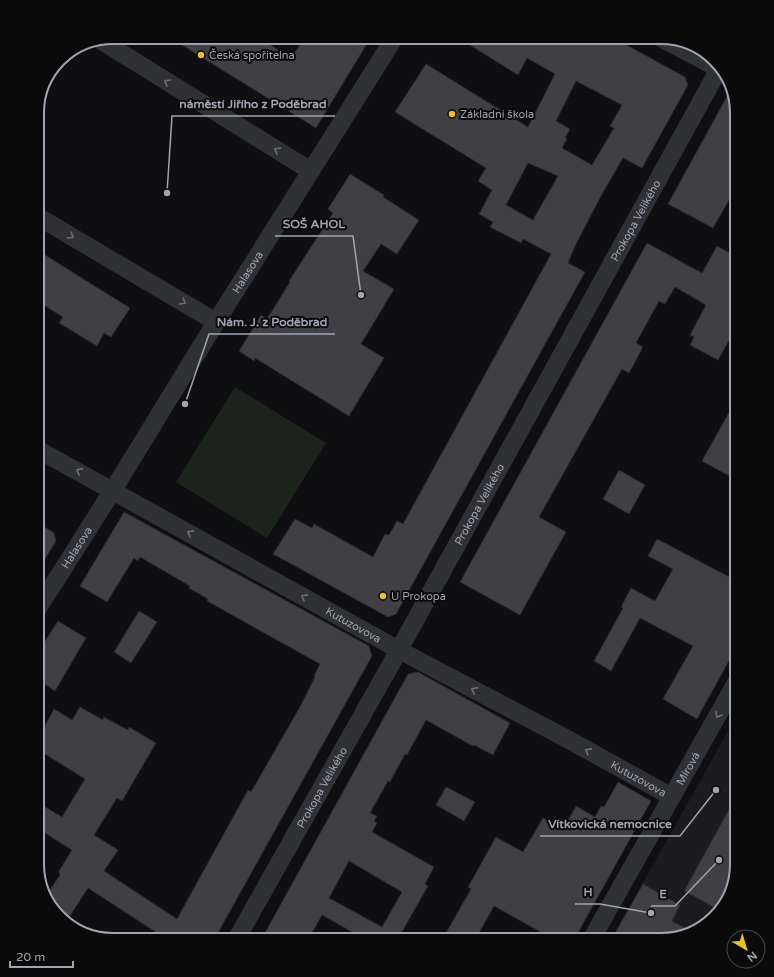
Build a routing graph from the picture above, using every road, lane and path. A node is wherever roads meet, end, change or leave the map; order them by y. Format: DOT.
graph roads {
  1 [pos="107,44"];
  2 [pos="391,44"];
  3 [pos="674,45"];
  4 [pos="708,62"];
  5 [pos="718,74"];
  6 [pos="311,171"];
  7 [pos="44,220"];
  8 [pos="216,322"];
  9 [pos="44,452"];
  10 [pos="113,490"];
  11 [pos="44,599"];
  12 [pos="399,650"];
  13 [pos="730,693"];
  14 [pos="672,797"];
  15 [pos="240,933"];
  16 [pos="595,933"];
  6 -- 1 [label="street, one-way"];
  2 -- 6 [label="street, Halasova"];
  3 -- 4 [label="street"];
  5 -- 12 [label="street, Prokopa Velikého"];
  6 -- 8 [label="street, Halasova"];
  7 -- 8 [label="street, one-way"];
  8 -- 10 [label="street, Halasova"];
  10 -- 9 [label="street, Kutuzovova, one-way"];
  10 -- 11 [label="street, Halasova"];
  12 -- 10 [label="street, Kutuzovova, one-way"];
  14 -- 12 [label="street, Kutuzovova, one-way"];
  12 -- 15 [label="street, Prokopa Velikého"];
  13 -- 14 [label="street, Mírová, one-way"];
  14 -- 16 [label="street, Mírová"];
}
